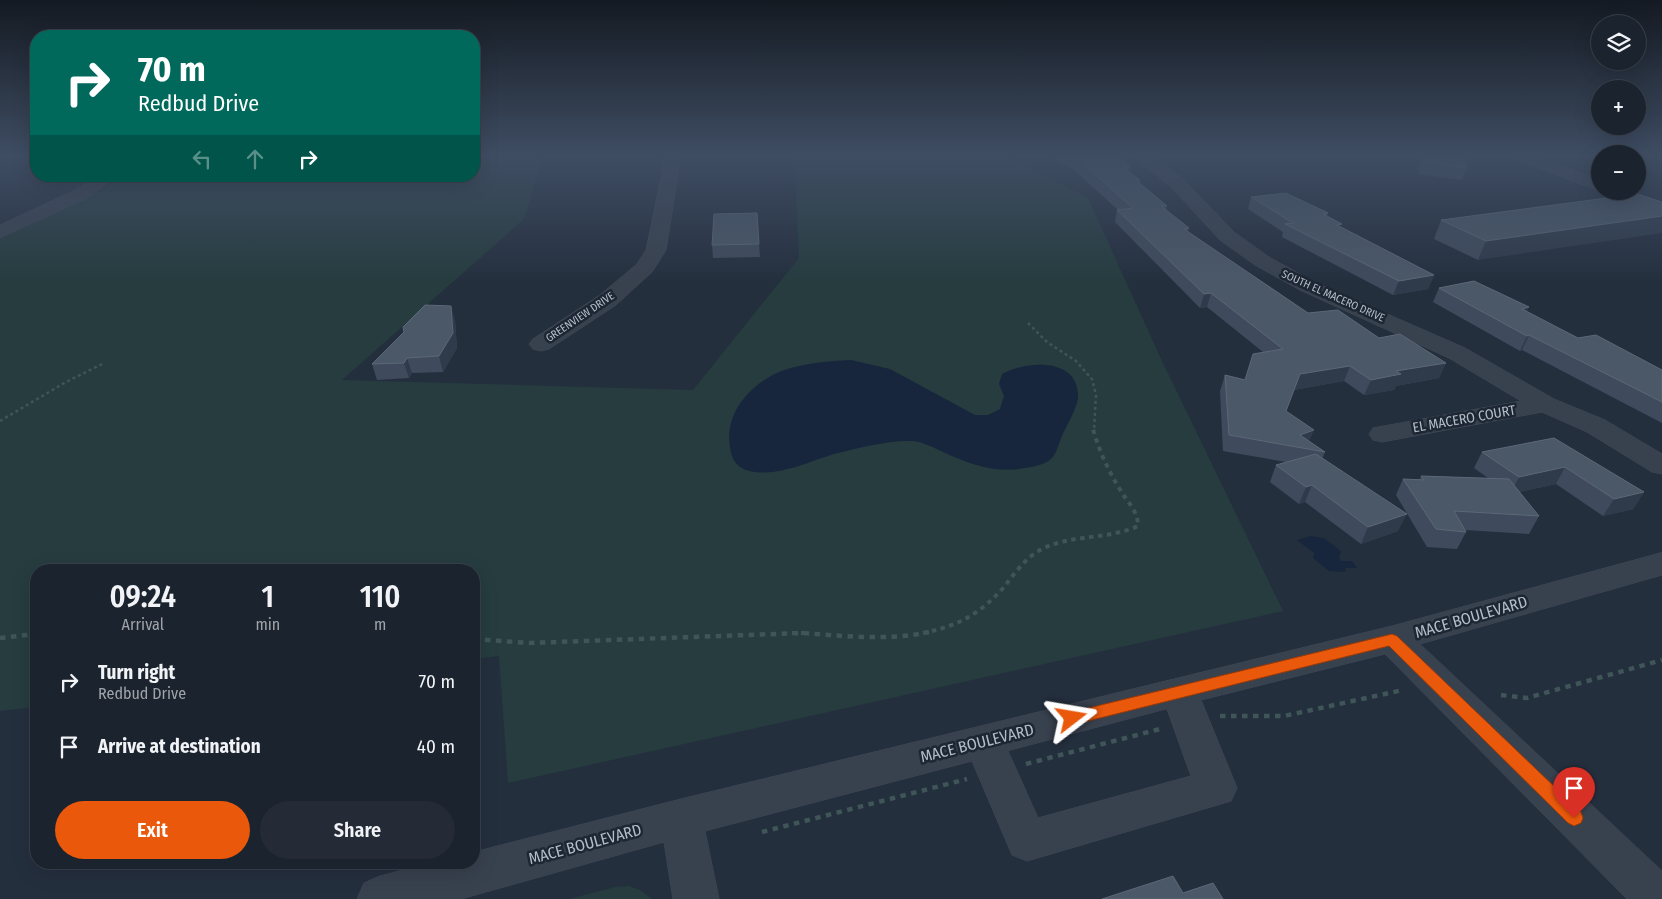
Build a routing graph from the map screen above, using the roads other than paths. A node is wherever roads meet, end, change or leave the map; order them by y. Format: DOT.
graph roads {
  1 [pos="71,199"];
  2 [pos="665,199"];
  3 [pos="1192,199"];
  4 [pos="1638,200"];
  5 [pos="1662,209"];
  6 [pos="0,232"];
  7 [pos="541,344"];
  8 [pos="1545,404"];
  9 [pos="1382,434"];
  10 [pos="1662,466"];
  11 [pos="1662,482"];
  12 [pos="1662,564"];
  13 [pos="1392,640"];
  14 [pos="1185,706"];
  15 [pos="990,756"];
  16 [pos="681,818"];
  17 [pos="380,899"];
  18 [pos="696,899"];
  19 [pos="1659,899"];
  1 -- 6 [label="street"];
  2 -- 7 [label="street, GREENVIEW DRIVE"];
  3 -- 8 [label="street, SOUTH EL MACERO DRIVE"];
  4 -- 5 [label="street"];
  8 -- 9 [label="street, EL MACERO COURT"];
  8 -- 10 [label="street, SOUTH EL MACERO DRIVE"];
  8 -- 11 [label="street, SOUTH EL MACERO DRIVE"];
  12 -- 13 [label="street, MACE BOULEVARD"];
  13 -- 14 [label="street, MACE BOULEVARD"];
  13 -- 19 [label="street"];
  14 -- 15 [label="street, MACE BOULEVARD"];
  14 -- 15 [label="street"];
  15 -- 16 [label="street, MACE BOULEVARD"];
  16 -- 17 [label="street, MACE BOULEVARD"];
  16 -- 18 [label="street"];
}
